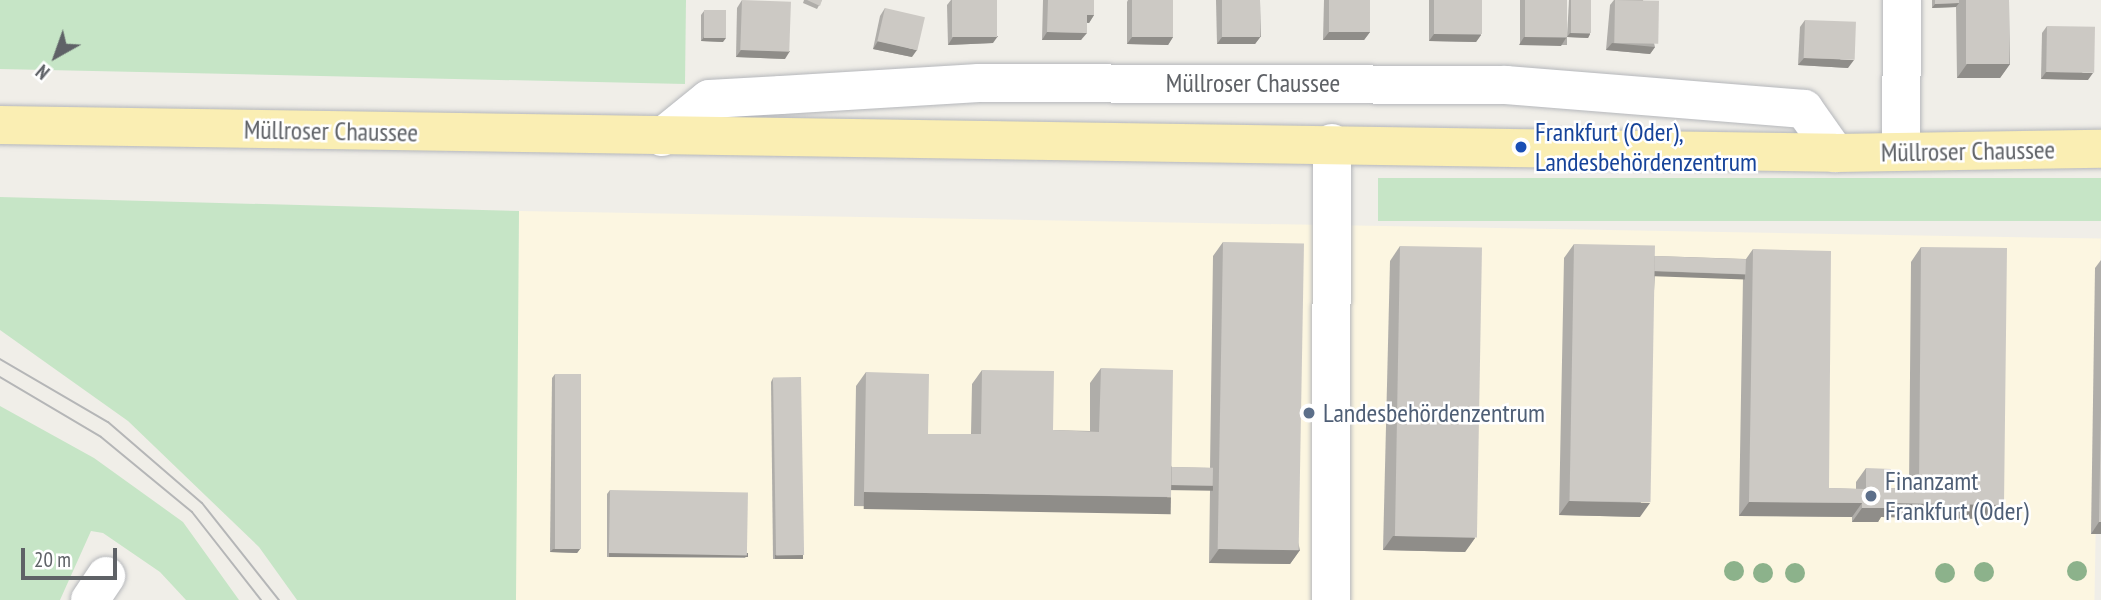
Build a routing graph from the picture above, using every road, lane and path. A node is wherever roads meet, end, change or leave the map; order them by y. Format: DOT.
graph roads {
  1 [pos="1902,0"];
  2 [pos="0,125"];
  3 [pos="662,137"];
  4 [pos="1332,143"];
  5 [pos="2101,149"];
  6 [pos="1901,151"];
  7 [pos="1835,153"];
  8 [pos="1331,600"];
  1 -- 6 [label="street"];
  2 -- 3 [label="main road, Müllroser Chaussee"];
  3 -- 4 [label="main road, Müllroser Chaussee"];
  3 -- 7 [label="street, Müllroser Chaussee"];
  4 -- 7 [label="main road, Müllroser Chaussee"];
  4 -- 8 [label="street"];
  5 -- 6 [label="main road, Müllroser Chaussee"];
  6 -- 7 [label="main road, Müllroser Chaussee"];
}
